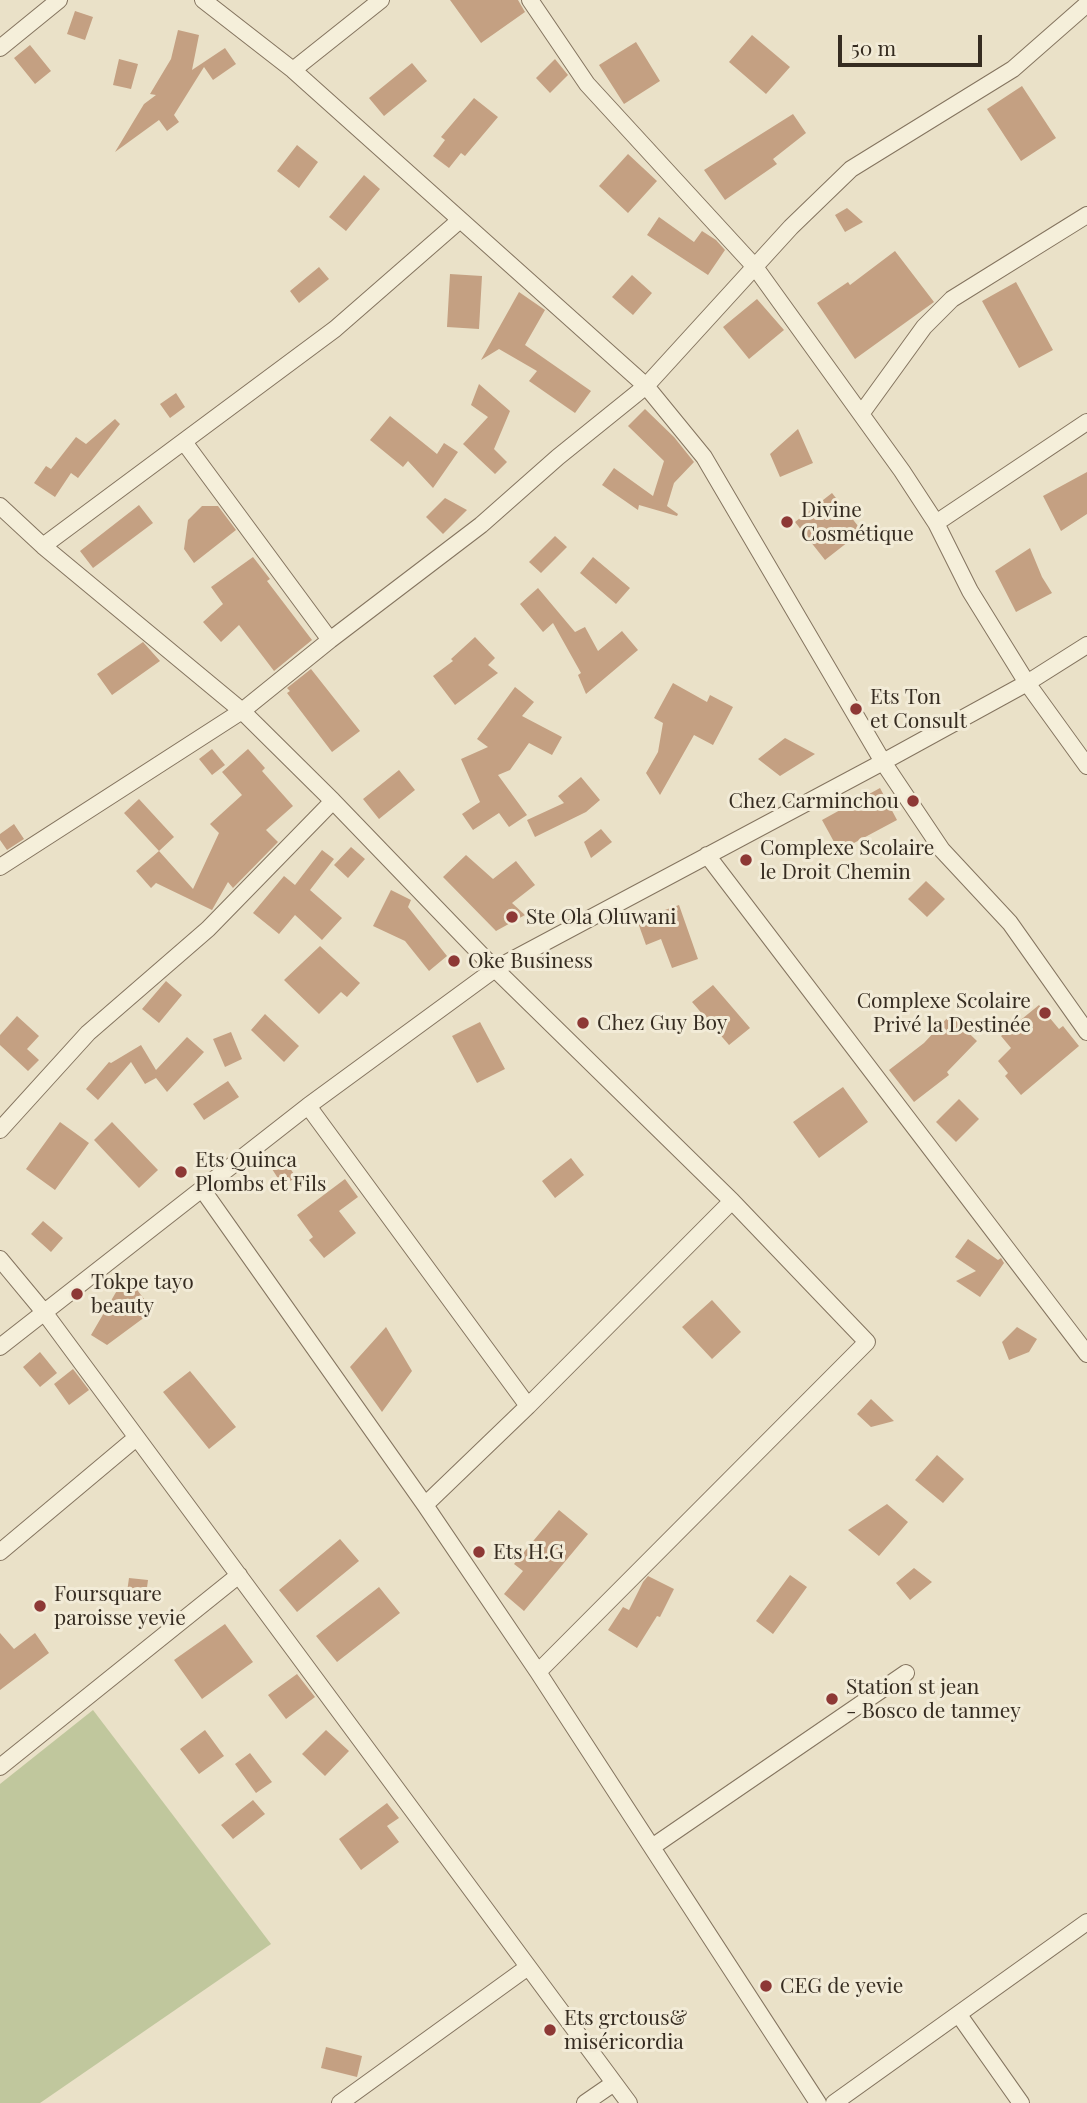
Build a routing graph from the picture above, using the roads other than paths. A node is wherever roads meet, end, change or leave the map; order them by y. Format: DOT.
graph roads {
  1 [pos="59,0"];
  2 [pos="203,0"];
  3 [pos="381,0"];
  4 [pos="530,0"];
  5 [pos="1087,5"];
  6 [pos="0,48"];
  7 [pos="293,70"];
  8 [pos="1087,215"];
  9 [pos="460,220"];
  10 [pos="755,267"];
  11 [pos="646,386"];
  12 [pos="861,414"];
  13 [pos="1087,422"];
  14 [pos="184,442"];
  15 [pos="0,506"];
  16 [pos="936,523"];
  17 [pos="43,546"];
  18 [pos="330,640"];
  19 [pos="1087,645"];
  20 [pos="1027,683"];
  21 [pos="242,711"];
  22 [pos="883,762"];
  23 [pos="1087,766"];
  24 [pos="333,801"];
  25 [pos="707,855"];
  26 [pos="0,867"];
  27 [pos="495,969"];
  28 [pos="1087,1032"];
  29 [pos="308,1106"];
  30 [pos="0,1130"];
  31 [pos="202,1189"];
  32 [pos="732,1201"];
  33 [pos="0,1259"];
  34 [pos="44,1312"];
  35 [pos="0,1347"];
  36 [pos="1087,1354"];
  37 [pos="527,1406"];
  38 [pos="136,1437"];
  39 [pos="425,1505"];
  40 [pos="0,1552"];
  41 [pos="239,1575"];
  42 [pos="538,1672"];
  43 [pos="906,1673"];
  44 [pos="0,1768"];
  45 [pos="652,1847"];
  46 [pos="1087,1922"];
  47 [pos="528,1968"];
  48 [pos="960,2015"];
  49 [pos="614,2083"];
  50 [pos="340,2103"];
  51 [pos="585,2103"];
  52 [pos="629,2103"];
  53 [pos="818,2103"];
  54 [pos="834,2103"];
  55 [pos="1021,2103"];
  1 -- 6 [label="street"];
  2 -- 7 [label="street"];
  3 -- 7 [label="street"];
  4 -- 10 [label="street"];
  5 -- 10 [label="street"];
  7 -- 9 [label="street"];
  8 -- 12 [label="street"];
  9 -- 11 [label="street"];
  9 -- 14 [label="street"];
  10 -- 11 [label="street"];
  10 -- 12 [label="street"];
  11 -- 18 [label="street"];
  11 -- 22 [label="street"];
  12 -- 16 [label="street"];
  13 -- 16 [label="street"];
  14 -- 17 [label="street"];
  14 -- 18 [label="street"];
  15 -- 17 [label="street"];
  16 -- 20 [label="street"];
  17 -- 21 [label="street"];
  18 -- 21 [label="street"];
  19 -- 20 [label="street"];
  20 -- 22 [label="street"];
  20 -- 23 [label="street"];
  21 -- 24 [label="street"];
  21 -- 26 [label="street"];
  22 -- 25 [label="street"];
  22 -- 28 [label="street"];
  24 -- 27 [label="street"];
  24 -- 30 [label="street"];
  25 -- 27 [label="street"];
  25 -- 36 [label="street"];
  27 -- 29 [label="street"];
  27 -- 32 [label="street"];
  29 -- 31 [label="street"];
  29 -- 37 [label="street"];
  31 -- 34 [label="street"];
  31 -- 39 [label="street"];
  32 -- 37 [label="street"];
  32 -- 42 [label="street"];
  33 -- 34 [label="street"];
  34 -- 35 [label="street"];
  34 -- 38 [label="street"];
  37 -- 39 [label="street"];
  38 -- 40 [label="street"];
  38 -- 41 [label="street"];
  39 -- 42 [label="street"];
  41 -- 44 [label="street"];
  41 -- 47 [label="street"];
  42 -- 45 [label="street"];
  43 -- 45 [label="street"];
  45 -- 53 [label="street"];
  46 -- 48 [label="street"];
  47 -- 49 [label="street"];
  47 -- 50 [label="street"];
  48 -- 54 [label="street"];
  48 -- 55 [label="street"];
  49 -- 51 [label="street"];
  49 -- 52 [label="street"];
}
